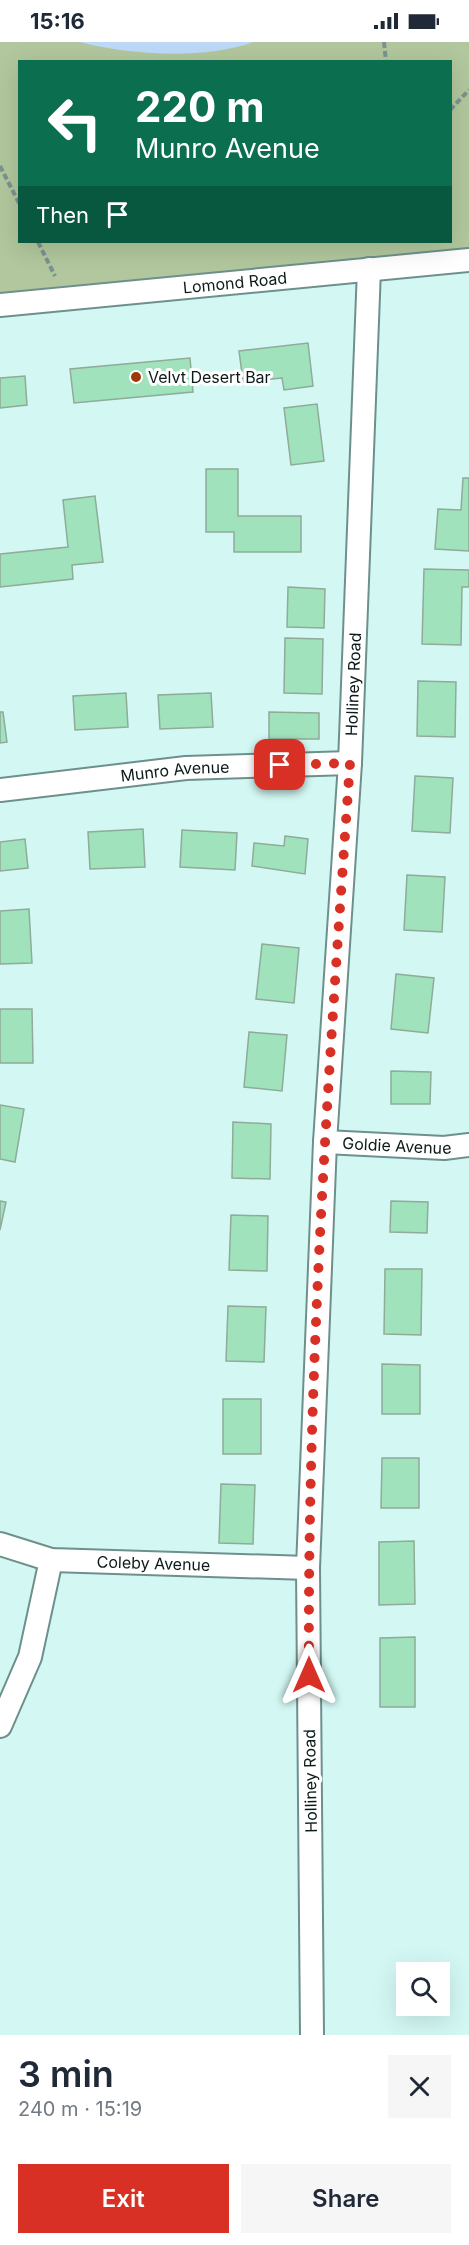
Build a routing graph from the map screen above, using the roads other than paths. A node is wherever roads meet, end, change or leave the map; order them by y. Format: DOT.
graph roads {
  1 [pos="469,260"];
  2 [pos="369,269"];
  3 [pos="0,305"];
  4 [pos="350,763"];
  5 [pos="0,790"];
  6 [pos="325,1142"];
  7 [pos="469,1144"];
  8 [pos="0,1544"];
  9 [pos="51,1560"];
  10 [pos="308,1568"];
  11 [pos="0,1726"];
  12 [pos="312,2035"];
  1 -- 2 [label="street, Lomond Road"];
  2 -- 3 [label="street, Lomond Road"];
  2 -- 4 [label="street, Holliney Road"];
  4 -- 5 [label="street, Munro Avenue"];
  4 -- 6 [label="street, Holliney Road"];
  6 -- 7 [label="street, Goldie Avenue"];
  6 -- 10 [label="street, Holliney Road"];
  8 -- 9 [label="street, Coleby Avenue"];
  9 -- 10 [label="street, Coleby Avenue"];
  9 -- 11 [label="street"];
  10 -- 12 [label="street, Holliney Road"];
}
